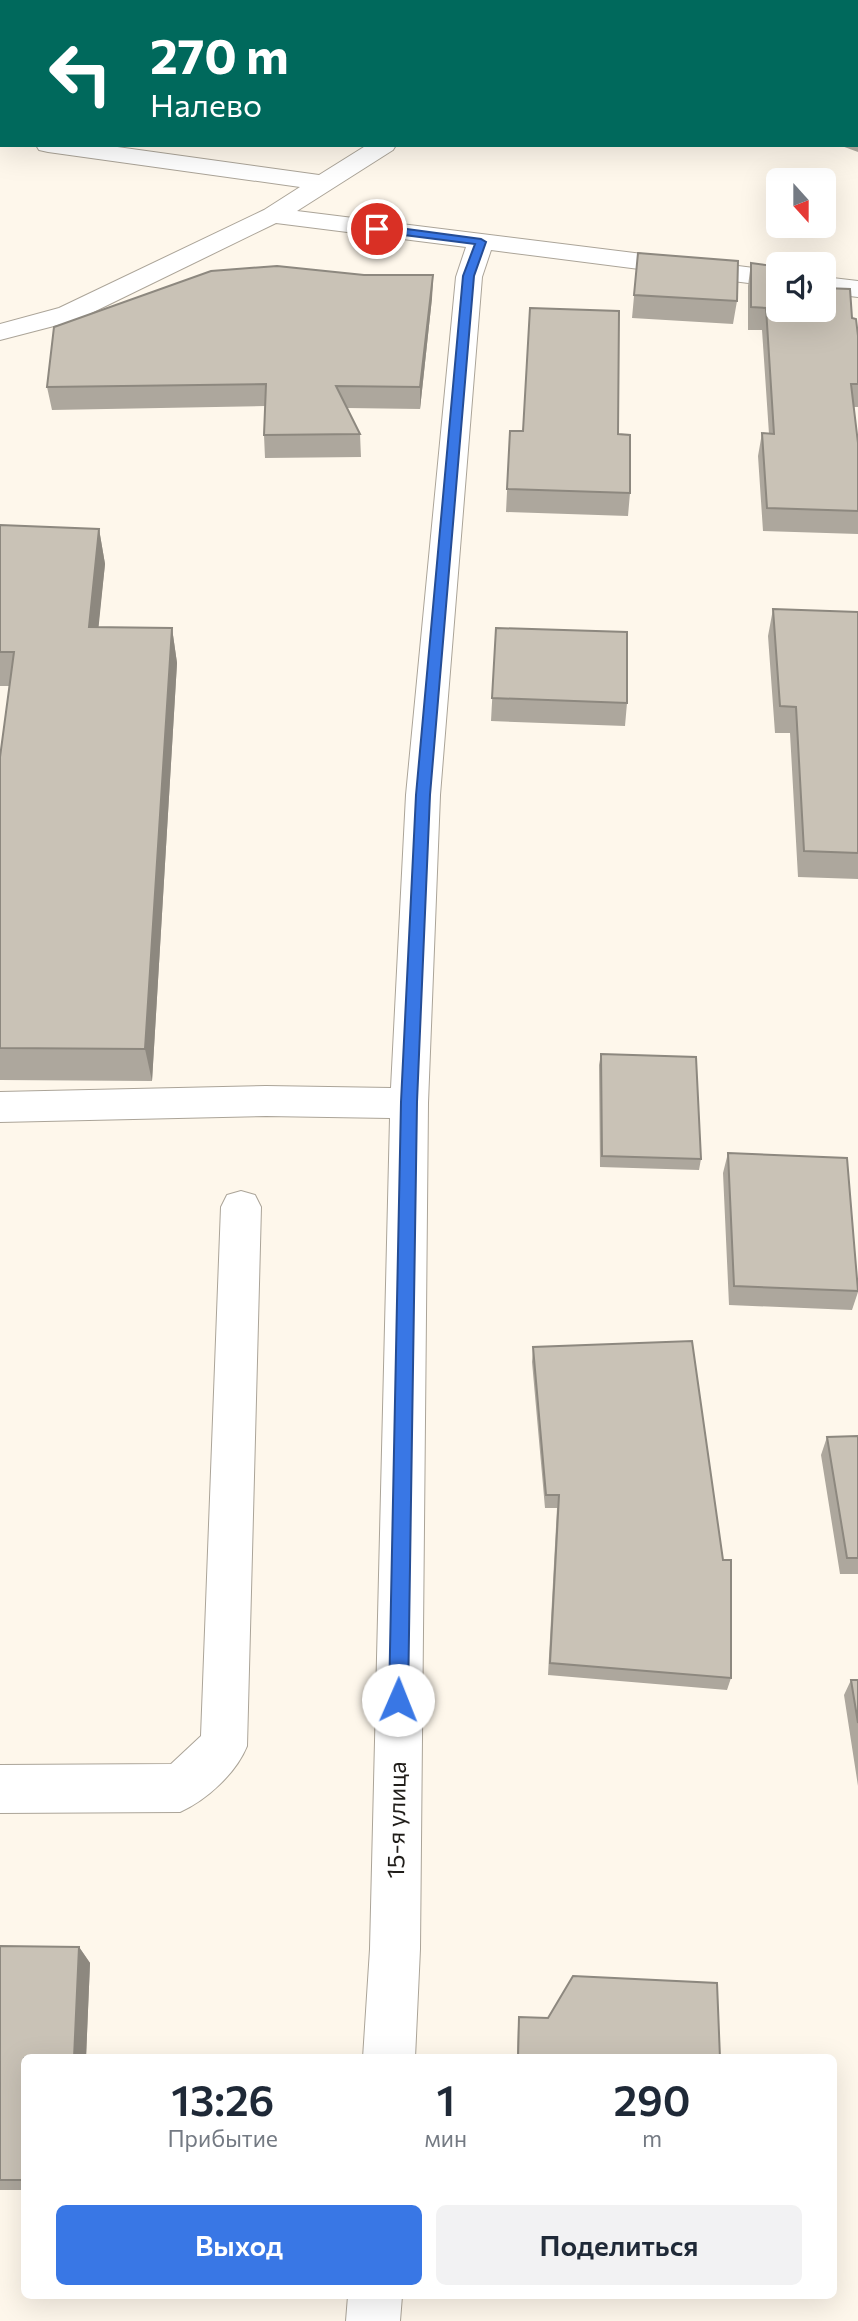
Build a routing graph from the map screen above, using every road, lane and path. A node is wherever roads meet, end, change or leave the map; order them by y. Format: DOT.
graph roads {
  1 [pos="63,147"];
  2 [pos="381,147"];
  3 [pos="324,183"];
  4 [pos="273,215"];
  5 [pos="481,242"];
  6 [pos="766,277"];
  7 [pos="836,286"];
  8 [pos="858,289"];
  9 [pos="0,332"];
  10 [pos="409,1102"];
  11 [pos="0,1107"];
  12 [pos="241,1207"];
  13 [pos="0,1789"];
  14 [pos="389,2054"];
  15 [pos="375,2299"];
  16 [pos="373,2321"];
  1 -- 3 [label="street"];
  2 -- 3 [label="street"];
  3 -- 4 [label="street"];
  4 -- 5 [label="street"];
  4 -- 9 [label="street"];
  5 -- 6 [label="street"];
  5 -- 10 [label="street, 15-я улица"];
  7 -- 8 [label="street"];
  10 -- 11 [label="street"];
  10 -- 14 [label="street, 15-я улица"];
  12 -- 13 [label="street"];
  15 -- 16 [label="street"];
}
